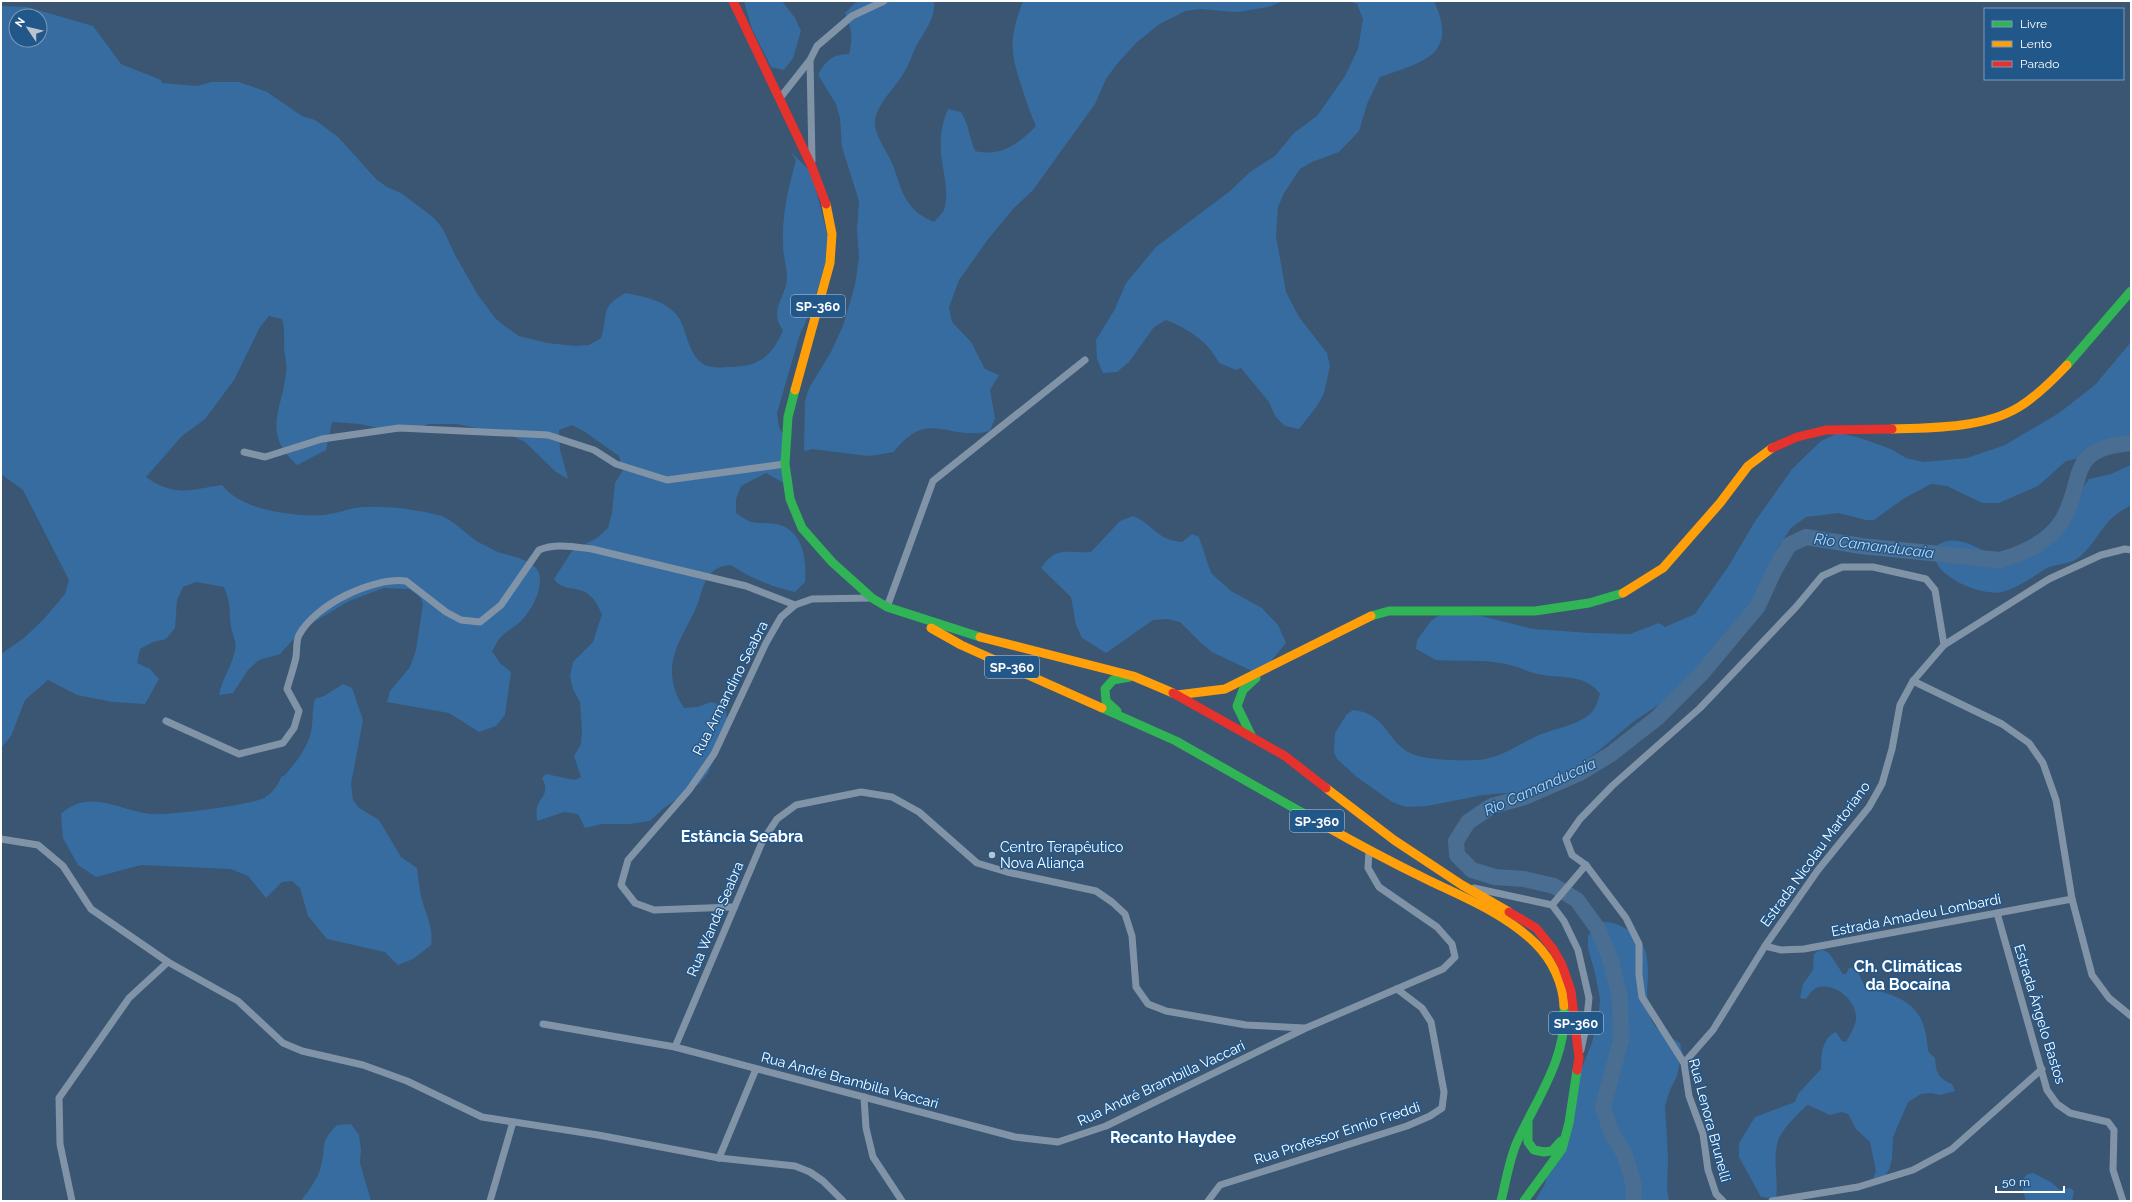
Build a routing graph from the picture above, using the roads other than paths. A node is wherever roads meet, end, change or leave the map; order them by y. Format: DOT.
graph roads {
  1 [pos="734,1"];
  2 [pos="884,1"];
  3 [pos="810,60"];
  4 [pos="780,98"];
  5 [pos="812,167"];
  6 [pos="2131,291"];
  7 [pos="1085,360"];
  8 [pos="244,452"];
  9 [pos="785,464"];
  10 [pos="2131,550"];
  11 [pos="872,598"];
  12 [pos="795,605"];
  13 [pos="887,607"];
  14 [pos="907,615"];
  15 [pos="1944,645"];
  16 [pos="1263,671"];
  17 [pos="1133,676"];
  18 [pos="1913,681"];
  19 [pos="1177,695"];
  20 [pos="1120,714"];
  21 [pos="166,721"];
  22 [pos="1252,737"];
  23 [pos="1,839"];
  24 [pos="1369,851"];
  25 [pos="1586,865"];
  26 [pos="1462,885"];
  27 [pos="2072,899"];
  28 [pos="1552,905"];
  29 [pos="733,907"];
  30 [pos="1997,913"];
  31 [pos="1764,946"];
  32 [pos="168,962"];
  33 [pos="1397,989"];
  34 [pos="2131,1016"];
  35 [pos="543,1024"];
  36 [pos="1306,1028"];
  37 [pos="675,1047"];
  38 [pos="1580,1058"];
  39 [pos="1684,1063"];
  40 [pos="756,1069"];
  41 [pos="2042,1069"];
  42 [pos="864,1097"];
  43 [pos="1530,1112"];
  44 [pos="513,1122"];
  45 [pos="1569,1124"];
  46 [pos="719,1158"];
  47 [pos="72,1201"];
  48 [pos="490,1201"];
  49 [pos="843,1201"];
  50 [pos="902,1201"];
  51 [pos="1208,1201"];
  52 [pos="1501,1201"];
  53 [pos="1524,1201"];
  54 [pos="1723,1201"];
  55 [pos="1772,1201"];
  56 [pos="2123,1201"];
  1 -- 4 [label="main road, SP-360"];
  2 -- 3 [label="street"];
  3 -- 4 [label="street"];
  3 -- 5 [label="street"];
  4 -- 5 [label="main road, SP-360"];
  5 -- 9 [label="main road, SP-360"];
  6 -- 16 [label="main road"];
  7 -- 13 [label="street"];
  8 -- 9 [label="street"];
  9 -- 11 [label="main road, SP-360"];
  10 -- 15 [label="street, Estrada Nicolau Martoriano"];
  11 -- 12 [label="street, Rua Armandino Seabra"];
  11 -- 13 [label="main road, SP-360"];
  12 -- 21 [label="street"];
  12 -- 29 [label="street, Rua Armandino Seabra"];
  13 -- 14 [label="main road, SP-360"];
  14 -- 17 [label="main road, SP-360"];
  14 -- 20 [label="main road, SP-360"];
  15 -- 18 [label="street, Estrada Nicolau Martoriano"];
  15 -- 25 [label="street, Rua Lenora Brunelli"];
  16 -- 19 [label="main road"];
  16 -- 22 [label="main road"];
  17 -- 19 [label="main road, SP-360"];
  17 -- 20 [label="main road"];
  18 -- 27 [label="street"];
  18 -- 31 [label="street, Estrada Nicolau Martoriano"];
  19 -- 22 [label="main road, SP-360"];
  20 -- 24 [label="main road, SP-360"];
  22 -- 26 [label="main road, SP-360"];
  23 -- 32 [label="street"];
  24 -- 33 [label="street, Rua André Brambilla Vaccari"];
  24 -- 43 [label="main road, SP-360"];
  25 -- 28 [label="street"];
  25 -- 39 [label="street, Rua Lenora Brunelli"];
  26 -- 28 [label="street"];
  26 -- 38 [label="main road, SP-360"];
  27 -- 30 [label="street, Estrada Amadeu Lombardi"];
  27 -- 34 [label="street"];
  28 -- 38 [label="street"];
  29 -- 36 [label="street, Rua Wanda Seabra"];
  29 -- 37 [label="street, Rua Wanda Seabra"];
  30 -- 31 [label="street, Estrada Amadeu Lombardi"];
  30 -- 41 [label="street, Estrada Ângelo Bastos"];
  31 -- 39 [label="street, Estrada Nicolau Martoriano"];
  32 -- 44 [label="street"];
  32 -- 47 [label="street"];
  33 -- 36 [label="street, Rua André Brambilla Vaccari"];
  33 -- 51 [label="street, Rua Professor Ennio Freddi"];
  35 -- 37 [label="street, Rua André Brambilla Vaccari"];
  36 -- 42 [label="street, Rua André Brambilla Vaccari"];
  37 -- 40 [label="street, Rua André Brambilla Vaccari"];
  38 -- 45 [label="main road, SP-360"];
  39 -- 54 [label="street, Rua Lenora Brunelli"];
  40 -- 42 [label="street, Rua André Brambilla Vaccari"];
  40 -- 46 [label="street"];
  41 -- 55 [label="street"];
  41 -- 56 [label="street, Estrada Ângelo Bastos"];
  42 -- 50 [label="street"];
  43 -- 45 [label="main road"];
  43 -- 52 [label="main road, SP-360"];
  44 -- 46 [label="street"];
  44 -- 48 [label="street"];
  45 -- 53 [label="main road, SP-360"];
  46 -- 49 [label="street"];
}
